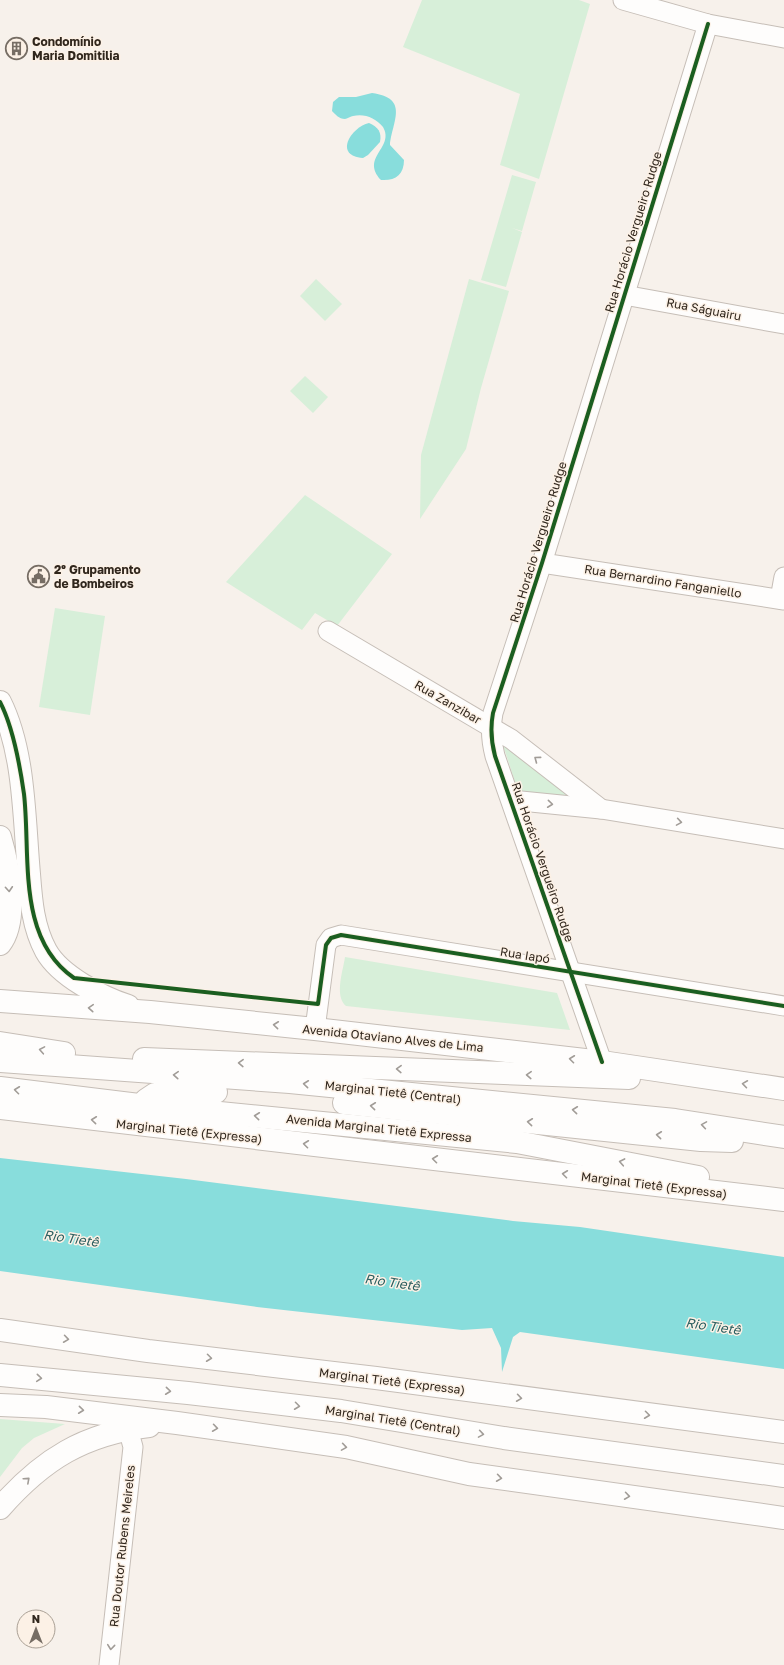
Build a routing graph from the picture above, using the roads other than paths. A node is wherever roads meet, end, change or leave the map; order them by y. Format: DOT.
graph roads {
  1 [pos="623,0"];
  2 [pos="708,24"];
  3 [pos="784,38"];
  4 [pos="624,295"];
  5 [pos="784,324"];
  6 [pos="542,563"];
  7 [pos="784,577"];
  8 [pos="782,599"];
  9 [pos="328,631"];
  10 [pos="0,702"];
  11 [pos="490,726"];
  12 [pos="511,800"];
  13 [pos="601,809"];
  14 [pos="0,837"];
  15 [pos="784,839"];
  16 [pos="0,944"];
  17 [pos="570,973"];
  18 [pos="0,1001"];
  19 [pos="784,1006"];
  20 [pos="150,1012"];
  21 [pos="315,1029"];
  22 [pos="0,1043"];
  23 [pos="0,1061"];
  24 [pos="602,1062"];
  25 [pos="680,1075"];
  26 [pos="0,1088"];
  27 [pos="784,1089"];
  28 [pos="139,1105"];
  29 [pos="0,1108"];
  30 [pos="783,1137"];
  31 [pos="753,1196"];
  32 [pos="784,1200"];
  33 [pos="0,1330"];
  34 [pos="0,1375"];
  35 [pos="0,1405"];
  36 [pos="177,1423"];
  37 [pos="126,1429"];
  38 [pos="784,1432"];
  39 [pos="784,1476"];
  40 [pos="0,1508"];
  41 [pos="784,1518"];
  42 [pos="109,1665"];
  1 -- 2 [label="street"];
  2 -- 3 [label="street"];
  2 -- 4 [label="street, Rua Horácio Vergueiro Rudge"];
  4 -- 5 [label="street, Rua Ságuairu"];
  4 -- 6 [label="street, Rua Horácio Vergueiro Rudge"];
  6 -- 8 [label="street, Rua Bernardino Fanganiello"];
  6 -- 11 [label="street, Rua Horácio Vergueiro Rudge"];
  7 -- 8 [label="street"];
  9 -- 11 [label="street, Rua Zanzibar"];
  10 -- 20 [label="highway"];
  11 -- 12 [label="street, Rua Horácio Vergueiro Rudge"];
  13 -- 11 [label="street, Rua Zanzibar, one-way"];
  12 -- 13 [label="street, Rua Zanzibar, one-way"];
  12 -- 17 [label="street, Rua Horácio Vergueiro Rudge"];
  13 -- 15 [label="street, Rua Zanzibar, one-way"];
  14 -- 16 [label="highway, one-way"];
  17 -- 19 [label="street, Rua Iapó"];
  17 -- 21 [label="street, Rua Iapó"];
  17 -- 24 [label="street, Rua Horácio Vergueiro Rudge"];
  20 -- 18 [label="highway, Avenida Otaviano Alves de Lima, one-way"];
  21 -- 20 [label="highway, Avenida Otaviano Alves de Lima, one-way"];
  24 -- 21 [label="highway, Avenida Otaviano Alves de Lima, one-way"];
  25 -- 22 [label="highway, one-way"];
  30 -- 23 [label="highway, Marginal Tietê (Central), one-way"];
  24 -- 25 [label="highway, Avenida Otaviano Alves de Lima"];
  27 -- 25 [label="highway, Avenida Otaviano Alves de Lima, one-way"];
  28 -- 26 [label="highway, Avenida Marginal Tietê Expressa, one-way"];
  30 -- 28 [label="highway, one-way"];
  31 -- 28 [label="highway, Avenida Marginal Tietê Expressa, one-way"];
  31 -- 29 [label="highway, Marginal Tietê (Expressa), one-way"];
  31 -- 32 [label="highway, Marginal Tietê (Expressa)"];
  33 -- 38 [label="highway, Marginal Tietê (Expressa), one-way"];
  34 -- 39 [label="highway, Marginal Tietê (Central), one-way"];
  35 -- 36 [label="highway, one-way"];
  36 -- 37 [label="highway"];
  36 -- 41 [label="highway, one-way"];
  40 -- 37 [label="highway, one-way"];
  37 -- 42 [label="street, Rua Doutor Rubens Meireles, one-way"];
}
